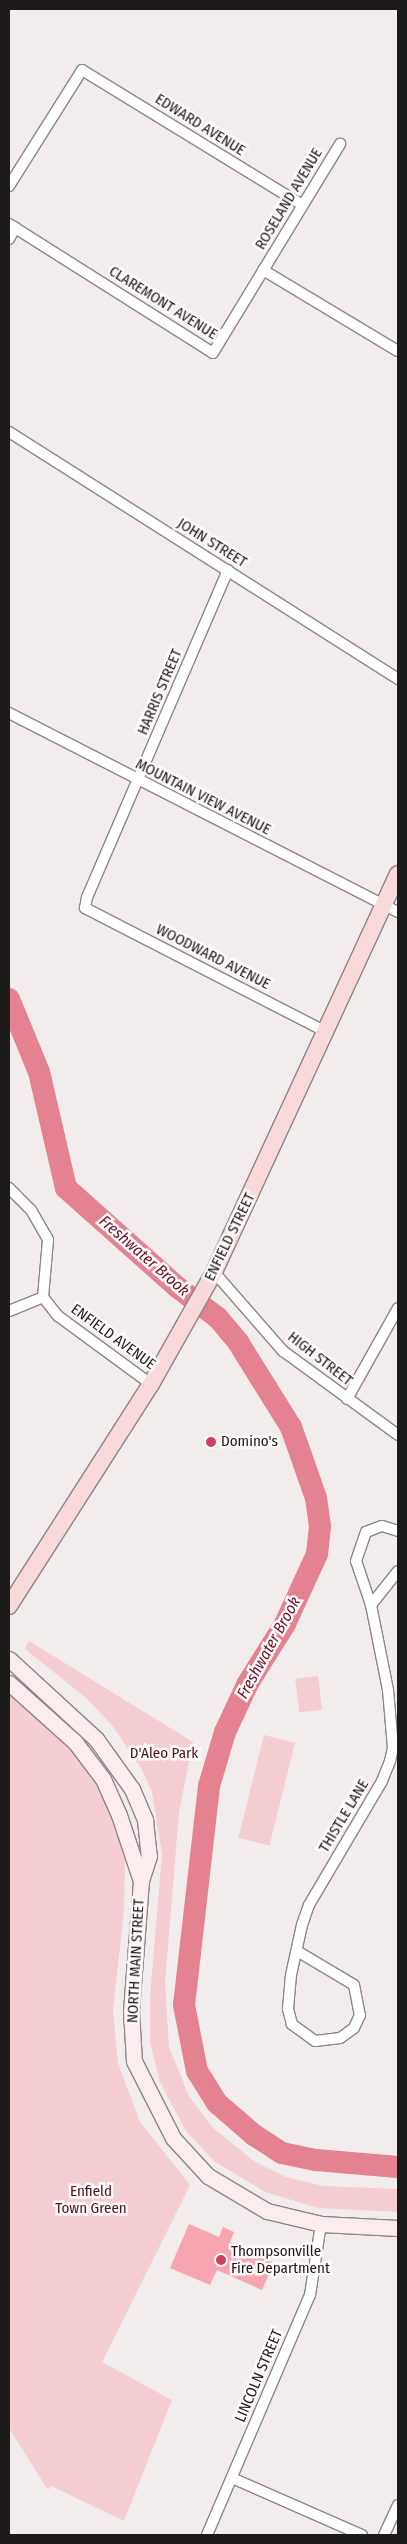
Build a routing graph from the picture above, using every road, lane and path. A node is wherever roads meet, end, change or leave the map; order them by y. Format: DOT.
graph roads {
  1 [pos="340,144"];
  2 [pos="9,186"];
  3 [pos="302,205"];
  4 [pos="12,226"];
  5 [pos="9,239"];
  6 [pos="263,270"];
  7 [pos="398,351"];
  8 [pos="9,432"];
  9 [pos="228,570"];
  10 [pos="398,679"];
  11 [pos="9,713"];
  12 [pos="139,782"];
  13 [pos="398,874"];
  14 [pos="86,908"];
  15 [pos="391,908"];
  16 [pos="326,1032"];
  17 [pos="9,1188"];
  18 [pos="214,1272"];
  19 [pos="42,1297"];
  20 [pos="398,1308"];
  21 [pos="9,1311"];
  22 [pos="150,1384"];
  23 [pos="347,1399"];
  24 [pos="398,1435"];
  25 [pos="398,1530"];
  26 [pos="398,1571"];
  27 [pos="371,1604"];
  28 [pos="9,1606"];
  29 [pos="9,1659"];
  30 [pos="9,1682"];
  31 [pos="393,1689"];
  32 [pos="141,1881"];
  33 [pos="297,1951"];
  34 [pos="321,2224"];
  35 [pos="398,2228"];
  36 [pos="232,2478"];
  37 [pos="398,2505"];
  38 [pos="207,2535"];
  39 [pos="362,2535"];
  40 [pos="384,2535"];
  1 -- 3 [label="street, ROSELAND AVENUE"];
  2 -- 3 [label="street, EDWARD AVENUE"];
  3 -- 6 [label="street, ROSELAND AVENUE"];
  4 -- 5 [label="street"];
  4 -- 6 [label="street, CLAREMONT AVENUE"];
  6 -- 7 [label="street"];
  8 -- 9 [label="street, JOHN STREET"];
  9 -- 10 [label="street, JOHN STREET"];
  9 -- 12 [label="street, HARRIS STREET"];
  11 -- 12 [label="street, MOUNTAIN VIEW AVENUE"];
  12 -- 14 [label="street, HARRIS STREET"];
  12 -- 15 [label="street, MOUNTAIN VIEW AVENUE"];
  13 -- 15 [label="main road, ENFIELD STREET"];
  14 -- 16 [label="street, WOODWARD AVENUE"];
  15 -- 16 [label="main road, ENFIELD STREET"];
  16 -- 18 [label="main road, ENFIELD STREET"];
  17 -- 19 [label="street"];
  18 -- 22 [label="main road, ENFIELD STREET"];
  18 -- 23 [label="street, HIGH STREET"];
  19 -- 21 [label="street"];
  19 -- 22 [label="street, ENFIELD AVENUE"];
  20 -- 23 [label="street"];
  22 -- 28 [label="main road, ENFIELD STREET"];
  23 -- 24 [label="street, HIGH STREET"];
  25 -- 27 [label="street, THISTLE LANE"];
  26 -- 27 [label="street"];
  27 -- 31 [label="street, THISTLE LANE"];
  29 -- 32 [label="street, NORTH MAIN STREET"];
  30 -- 32 [label="street, NORTH MAIN STREET"];
  31 -- 33 [label="street, THISTLE LANE"];
  32 -- 34 [label="street, NORTH MAIN STREET"];
  33 -- 33 [label="street, THISTLE LANE"];
  34 -- 35 [label="street, NORTH MAIN STREET"];
  34 -- 36 [label="street, LINCOLN STREET"];
  36 -- 38 [label="street, LINCOLN STREET"];
  36 -- 39 [label="street"];
  37 -- 40 [label="street"];
}
